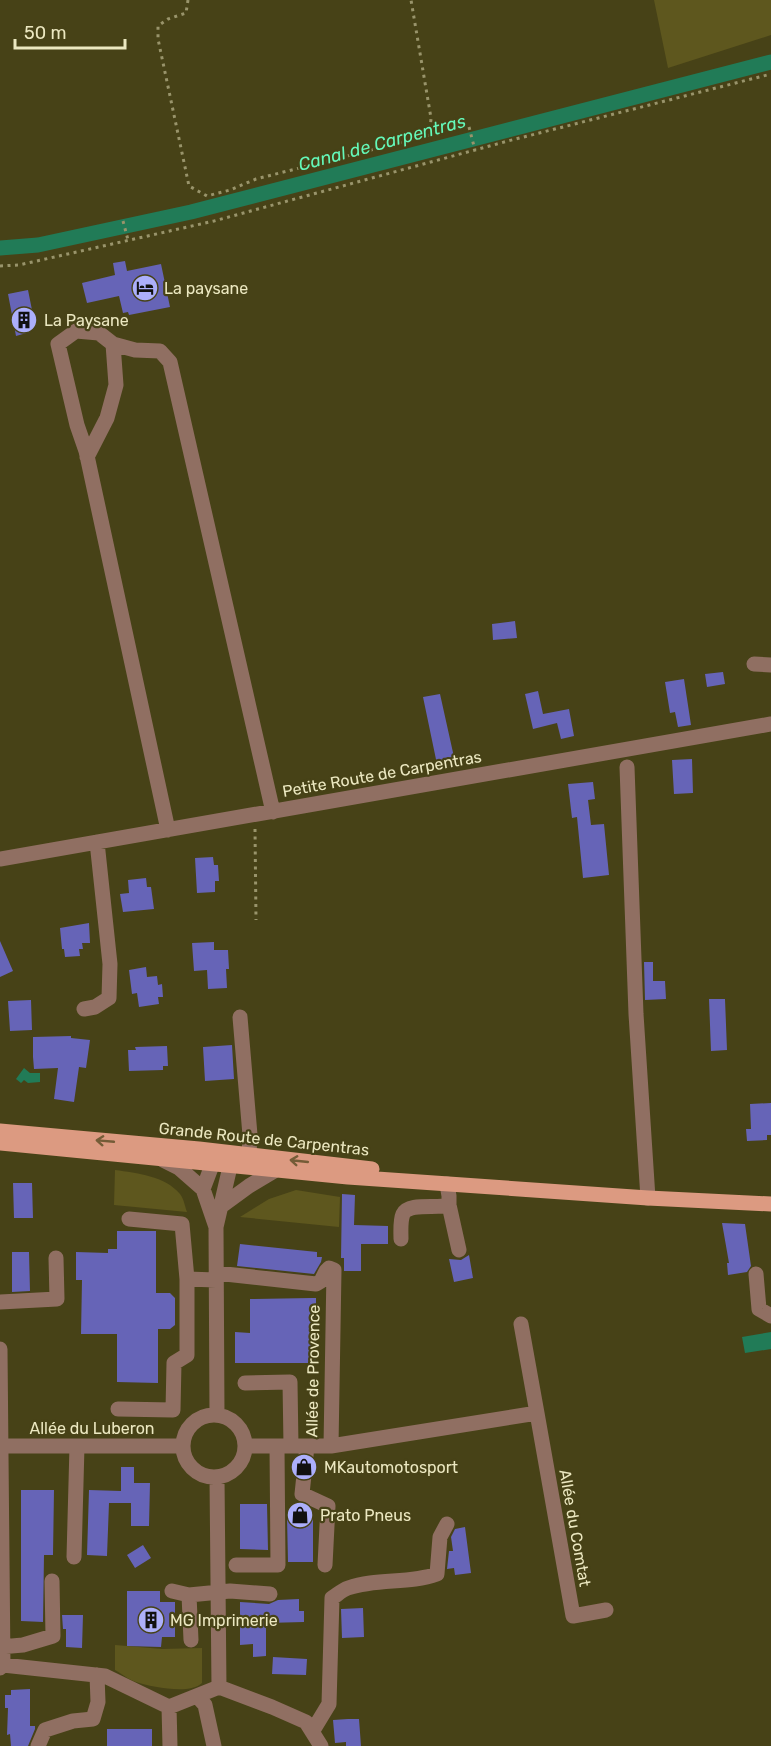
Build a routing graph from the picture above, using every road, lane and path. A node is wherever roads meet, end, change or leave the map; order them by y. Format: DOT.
graph roads {
  1 [pos="188,0"];
  2 [pos="411,0"];
  3 [pos="771,74"];
  4 [pos="469,127"];
  5 [pos="475,150"];
  6 [pos="123,221"];
  7 [pos="128,240"];
  8 [pos="0,267"];
  9 [pos="113,344"];
  10 [pos="87,456"];
  11 [pos="754,664"];
  12 [pos="771,665"];
  13 [pos="771,724"];
  14 [pos="627,767"];
  15 [pos="273,812"];
  16 [pos="255,815"];
  17 [pos="168,830"];
  18 [pos="97,842"];
  19 [pos="0,859"];
  20 [pos="256,920"];
  21 [pos="84,1010"];
  22 [pos="240,1017"];
  23 [pos="0,1131"];
  24 [pos="0,1143"];
  25 [pos="199,1149"];
  26 [pos="249,1155"];
  27 [pos="163,1160"];
  28 [pos="219,1163"];
  29 [pos="272,1164"];
  30 [pos="447,1184"];
  31 [pos="203,1189"];
  32 [pos="524,1189"];
  33 [pos="648,1198"];
  34 [pos="771,1204"];
  35 [pos="223,1205"];
  36 [pos="449,1205"];
  37 [pos="129,1219"];
  38 [pos="216,1227"];
  39 [pos="401,1239"];
  40 [pos="459,1250"];
  41 [pos="56,1258"];
  42 [pos="756,1274"];
  43 [pos="216,1276"];
  44 [pos="187,1279"];
  45 [pos="0,1302"];
  46 [pos="771,1316"];
  47 [pos="521,1324"];
  48 [pos="0,1349"];
  49 [pos="245,1383"];
  50 [pos="0,1399"];
  51 [pos="118,1408"];
  52 [pos="537,1413"];
  53 [pos="217,1415"];
  54 [pos="2,1446"];
  55 [pos="77,1446"];
  56 [pos="183,1446"];
  57 [pos="245,1446"];
  58 [pos="284,1446"];
  59 [pos="308,1446"];
  60 [pos="331,1446"];
  61 [pos="218,1477"];
  62 [pos="447,1524"];
  63 [pos="2,1543"];
  64 [pos="74,1557"];
  65 [pos="236,1565"];
  66 [pos="325,1565"];
  67 [pos="52,1581"];
  68 [pos="172,1591"];
  69 [pos="218,1594"];
  70 [pos="270,1594"];
  71 [pos="189,1595"];
  72 [pos="606,1610"];
  73 [pos="191,1640"];
  74 [pos="2,1646"];
  75 [pos="2,1667"];
  76 [pos="97,1675"];
  77 [pos="219,1687"];
  78 [pos="197,1696"];
  79 [pos="169,1707"];
  80 [pos="312,1732"];
  81 [pos="38,1746"];
  82 [pos="170,1746"];
  83 [pos="214,1746"];
  84 [pos="321,1746"];
  1 -- 2 [label="path"];
  3 -- 5 [label="path"];
  4 -- 5 [label="path"];
  5 -- 7 [label="path"];
  6 -- 7 [label="path"];
  7 -- 8 [label="path"];
  9 -- 10 [label="street"];
  9 -- 10 [label="street"];
  9 -- 15 [label="street"];
  10 -- 17 [label="street"];
  11 -- 12 [label="street"];
  13 -- 15 [label="street, Petite Route de Carpentras"];
  14 -- 33 [label="street"];
  15 -- 16 [label="street, Petite Route de Carpentras"];
  16 -- 17 [label="street, Petite Route de Carpentras"];
  16 -- 20 [label="path"];
  17 -- 18 [label="street, Petite Route de Carpentras"];
  18 -- 19 [label="street, Petite Route de Carpentras"];
  18 -- 21 [label="street"];
  22 -- 26 [label="street"];
  25 -- 23 [label="main road, Grande Route de Carpentras, one-way"];
  24 -- 27 [label="main road, Grande Route de Carpentras"];
  25 -- 26 [label="main road, Grande Route de Carpentras"];
  25 -- 28 [label="street"];
  26 -- 29 [label="main road, Grande Route de Carpentras"];
  27 -- 28 [label="main road, Grande Route de Carpentras"];
  27 -- 31 [label="street"];
  28 -- 29 [label="street"];
  28 -- 31 [label="street"];
  28 -- 35 [label="street"];
  29 -- 30 [label="main road, Grande Route de Carpentras"];
  32 -- 29 [label="main road, Grande Route de Carpentras, one-way"];
  29 -- 35 [label="street"];
  30 -- 32 [label="main road, Grande Route de Carpentras"];
  30 -- 36 [label="street"];
  31 -- 38 [label="street"];
  32 -- 33 [label="main road, Grande Route de Carpentras"];
  33 -- 34 [label="main road, Grande Route de Carpentras"];
  35 -- 38 [label="street"];
  36 -- 39 [label="street"];
  36 -- 40 [label="street"];
  37 -- 44 [label="street"];
  38 -- 43 [label="street"];
  41 -- 45 [label="street"];
  42 -- 46 [label="street"];
  43 -- 44 [label="street"];
  43 -- 53 [label="street"];
  43 -- 60 [label="street, Allée de Provence"];
  44 -- 51 [label="street"];
  47 -- 52 [label="street, Allée du Comtat"];
  48 -- 50 [label="street"];
  49 -- 58 [label="street"];
  50 -- 54 [label="street"];
  52 -- 60 [label="street"];
  52 -- 72 [label="street, Allée du Comtat"];
  53 -- 56 [label="street"];
  53 -- 57 [label="street"];
  54 -- 55 [label="street, Allée du Luberon"];
  54 -- 63 [label="street"];
  55 -- 56 [label="street, Allée du Luberon"];
  55 -- 64 [label="street"];
  56 -- 61 [label="street"];
  57 -- 58 [label="street, Allée de Provence"];
  57 -- 61 [label="street"];
  58 -- 59 [label="street, Allée de Provence"];
  58 -- 65 [label="street"];
  59 -- 60 [label="street, Allée de Provence"];
  59 -- 66 [label="street"];
  61 -- 69 [label="street"];
  62 -- 80 [label="street"];
  63 -- 74 [label="street"];
  67 -- 74 [label="street"];
  68 -- 71 [label="street"];
  69 -- 70 [label="street"];
  69 -- 71 [label="street"];
  69 -- 77 [label="street"];
  71 -- 73 [label="street"];
  74 -- 75 [label="street"];
  75 -- 76 [label="street"];
  76 -- 79 [label="street"];
  76 -- 81 [label="street"];
  77 -- 78 [label="street"];
  77 -- 80 [label="street"];
  78 -- 79 [label="street"];
  78 -- 83 [label="street"];
  79 -- 82 [label="street"];
  80 -- 84 [label="street"];
}
